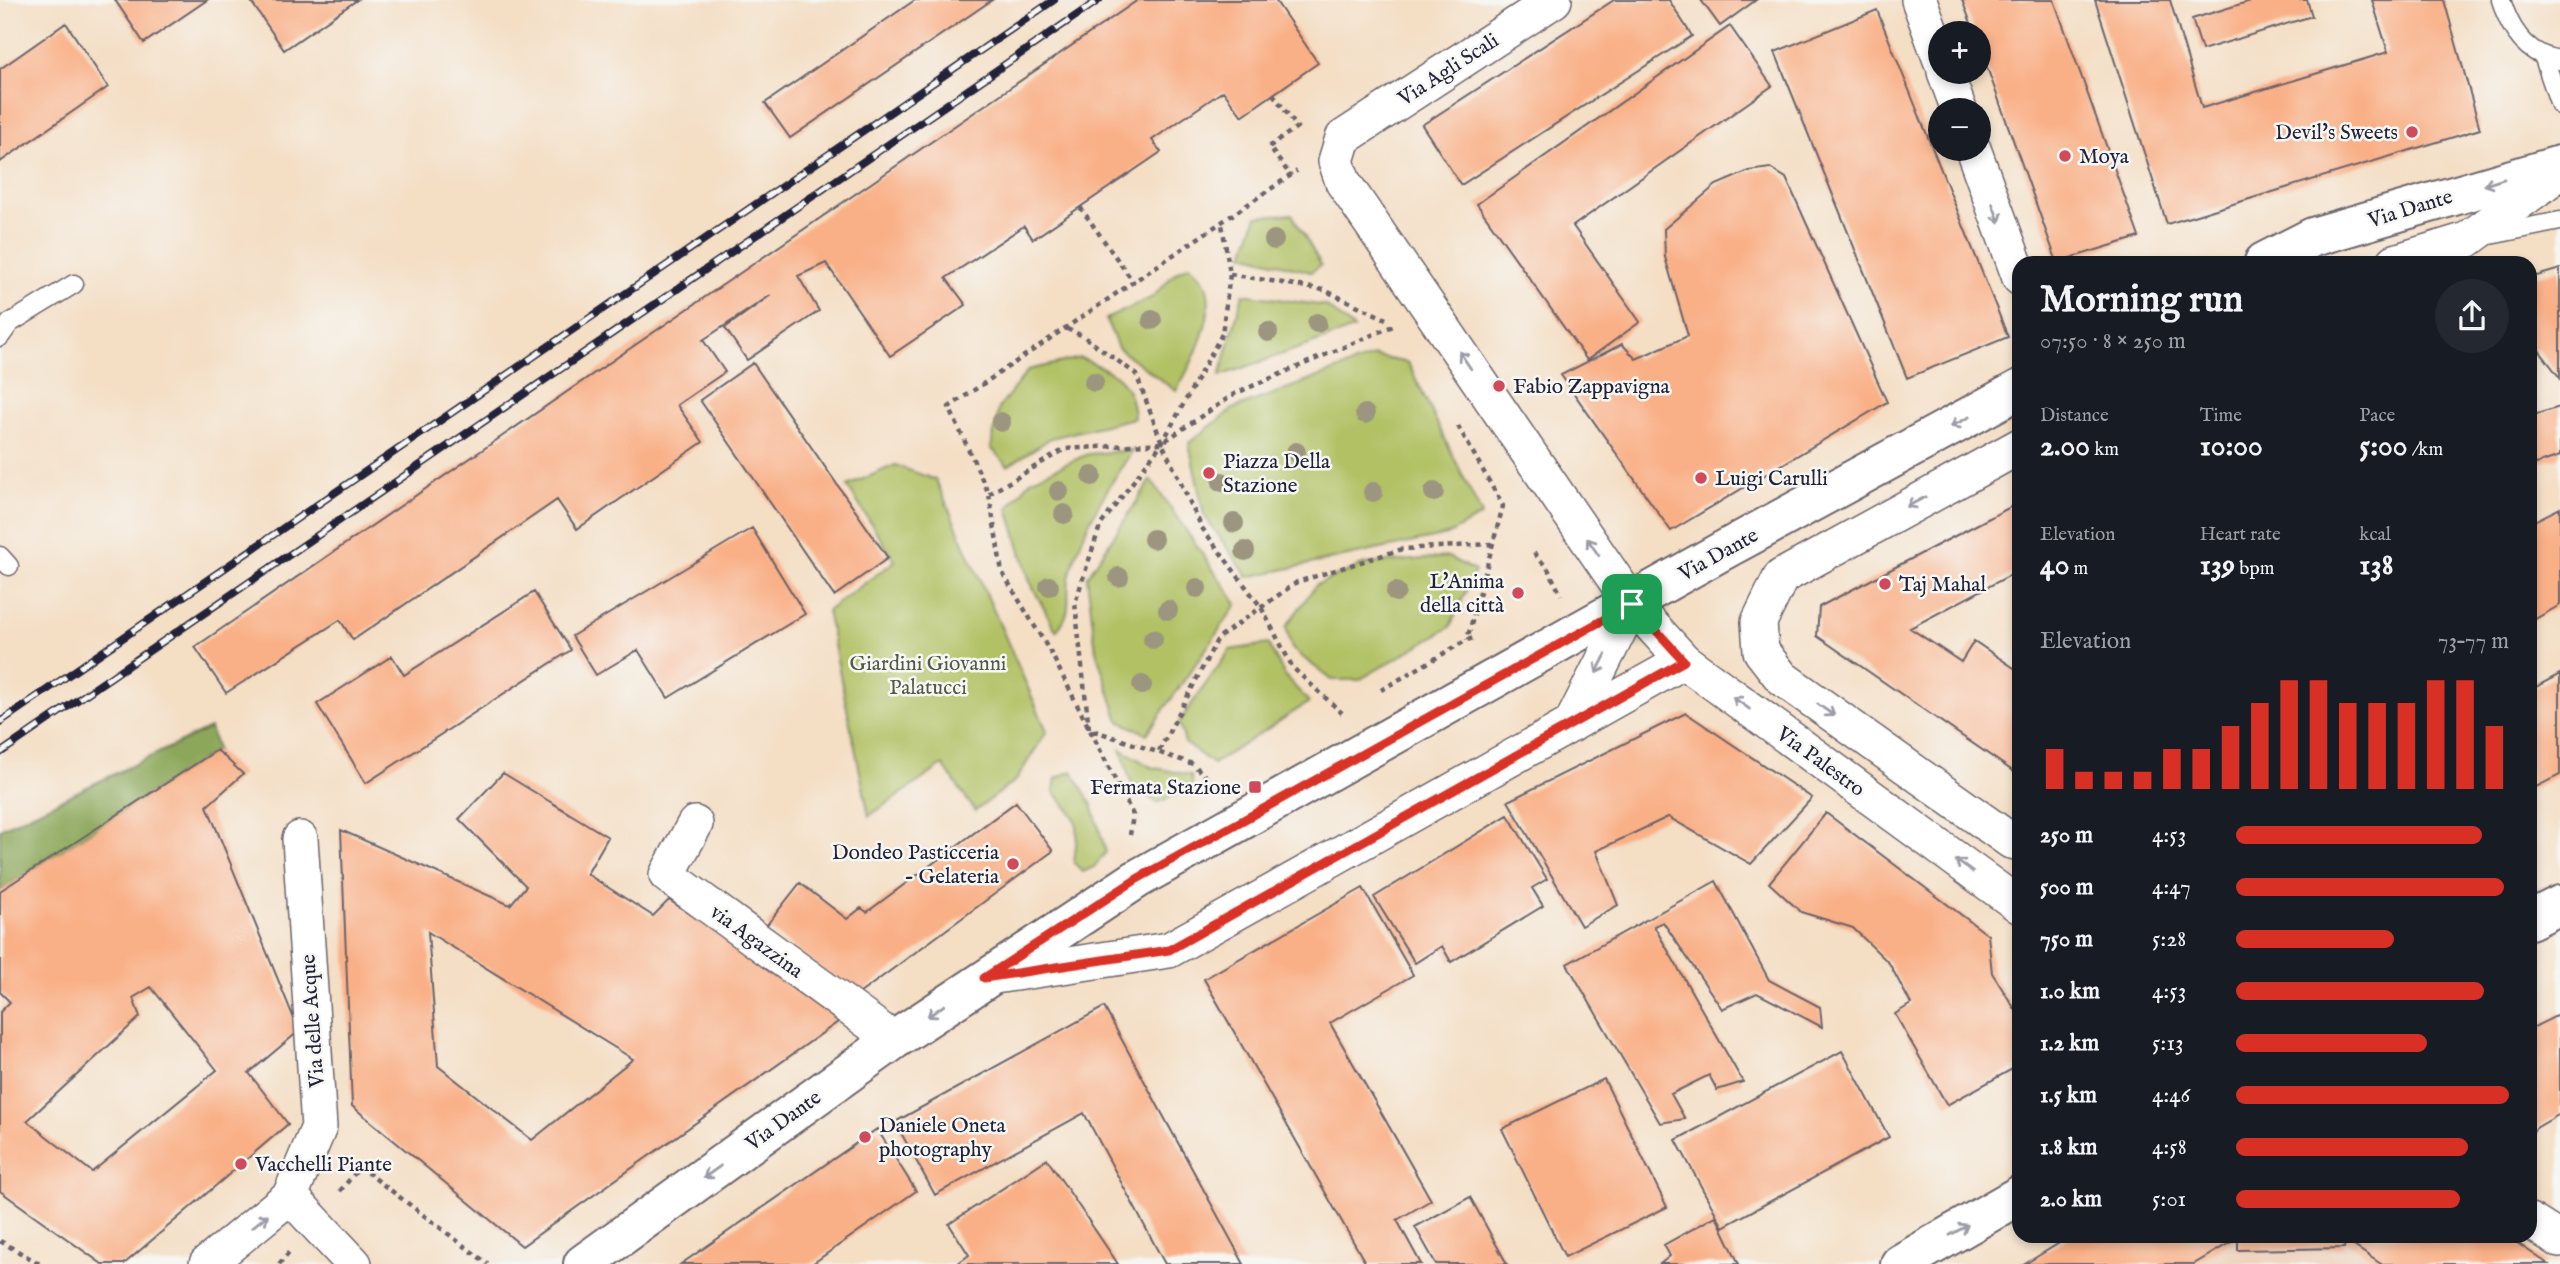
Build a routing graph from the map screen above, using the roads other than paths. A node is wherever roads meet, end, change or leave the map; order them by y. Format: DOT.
graph roads {
  1 [pos="1554,0"];
  2 [pos="1919,0"];
  3 [pos="2501,0"];
  4 [pos="1928,25"];
  5 [pos="2552,59"];
  6 [pos="2560,105"];
  7 [pos="1977,161"];
  8 [pos="2560,165"];
  9 [pos="2560,172"];
  10 [pos="2560,221"];
  11 [pos="2467,240"];
  12 [pos="2012,256"];
  13 [pos="2276,256"];
  14 [pos="2415,256"];
  15 [pos="74,284"];
  16 [pos="0,337"];
  17 [pos="2012,393"];
  18 [pos="2012,450"];
  19 [pos="1632,604"];
  20 [pos="1684,661"];
  21 [pos="1571,725"];
  22 [pos="695,824"];
  23 [pos="300,839"];
  24 [pos="2012,841"];
  25 [pos="2012,900"];
  26 [pos="2560,905"];
  27 [pos="2537,916"];
  28 [pos="984,978"];
  29 [pos="894,1040"];
  30 [pos="290,1196"];
  31 [pos="2012,1200"];
  32 [pos="2537,1225"];
  33 [pos="2560,1240"];
  34 [pos="207,1264"];
  35 [pos="354,1264"];
  36 [pos="583,1264"];
  37 [pos="1900,1264"];
  19 -- 1 [label="street, Via Agli Scali, one-way"];
  2 -- 4 [label="street"];
  3 -- 5 [label="lane"];
  5 -- 6 [label="lane"];
  7 -- 12 [label="street, one-way"];
  8 -- 13 [label="main road, Via Dante, one-way"];
  9 -- 11 [label="street"];
  10 -- 11 [label="lane"];
  11 -- 14 [label="street"];
  15 -- 16 [label="lane"];
  17 -- 19 [label="main road, Via Dante, one-way"];
  18 -- 24 [label="street, one-way"];
  19 -- 20 [label="street, Via Palestro"];
  19 -- 21 [label="street, one-way"];
  19 -- 28 [label="main road, Via Dante"];
  20 -- 21 [label="street, Via Dante"];
  25 -- 20 [label="street, Via Palestro, one-way"];
  21 -- 28 [label="street, Via Dante"];
  22 -- 29 [label="street, via Agazzina"];
  23 -- 30 [label="street, Via delle Acque"];
  26 -- 27 [label="main road"];
  28 -- 29 [label="main road, Via Dante, one-way"];
  29 -- 36 [label="main road, Via Dante, one-way"];
  34 -- 30 [label="street, one-way"];
  30 -- 35 [label="street"];
  37 -- 31 [label="main road, one-way"];
  32 -- 33 [label="street"];
}
